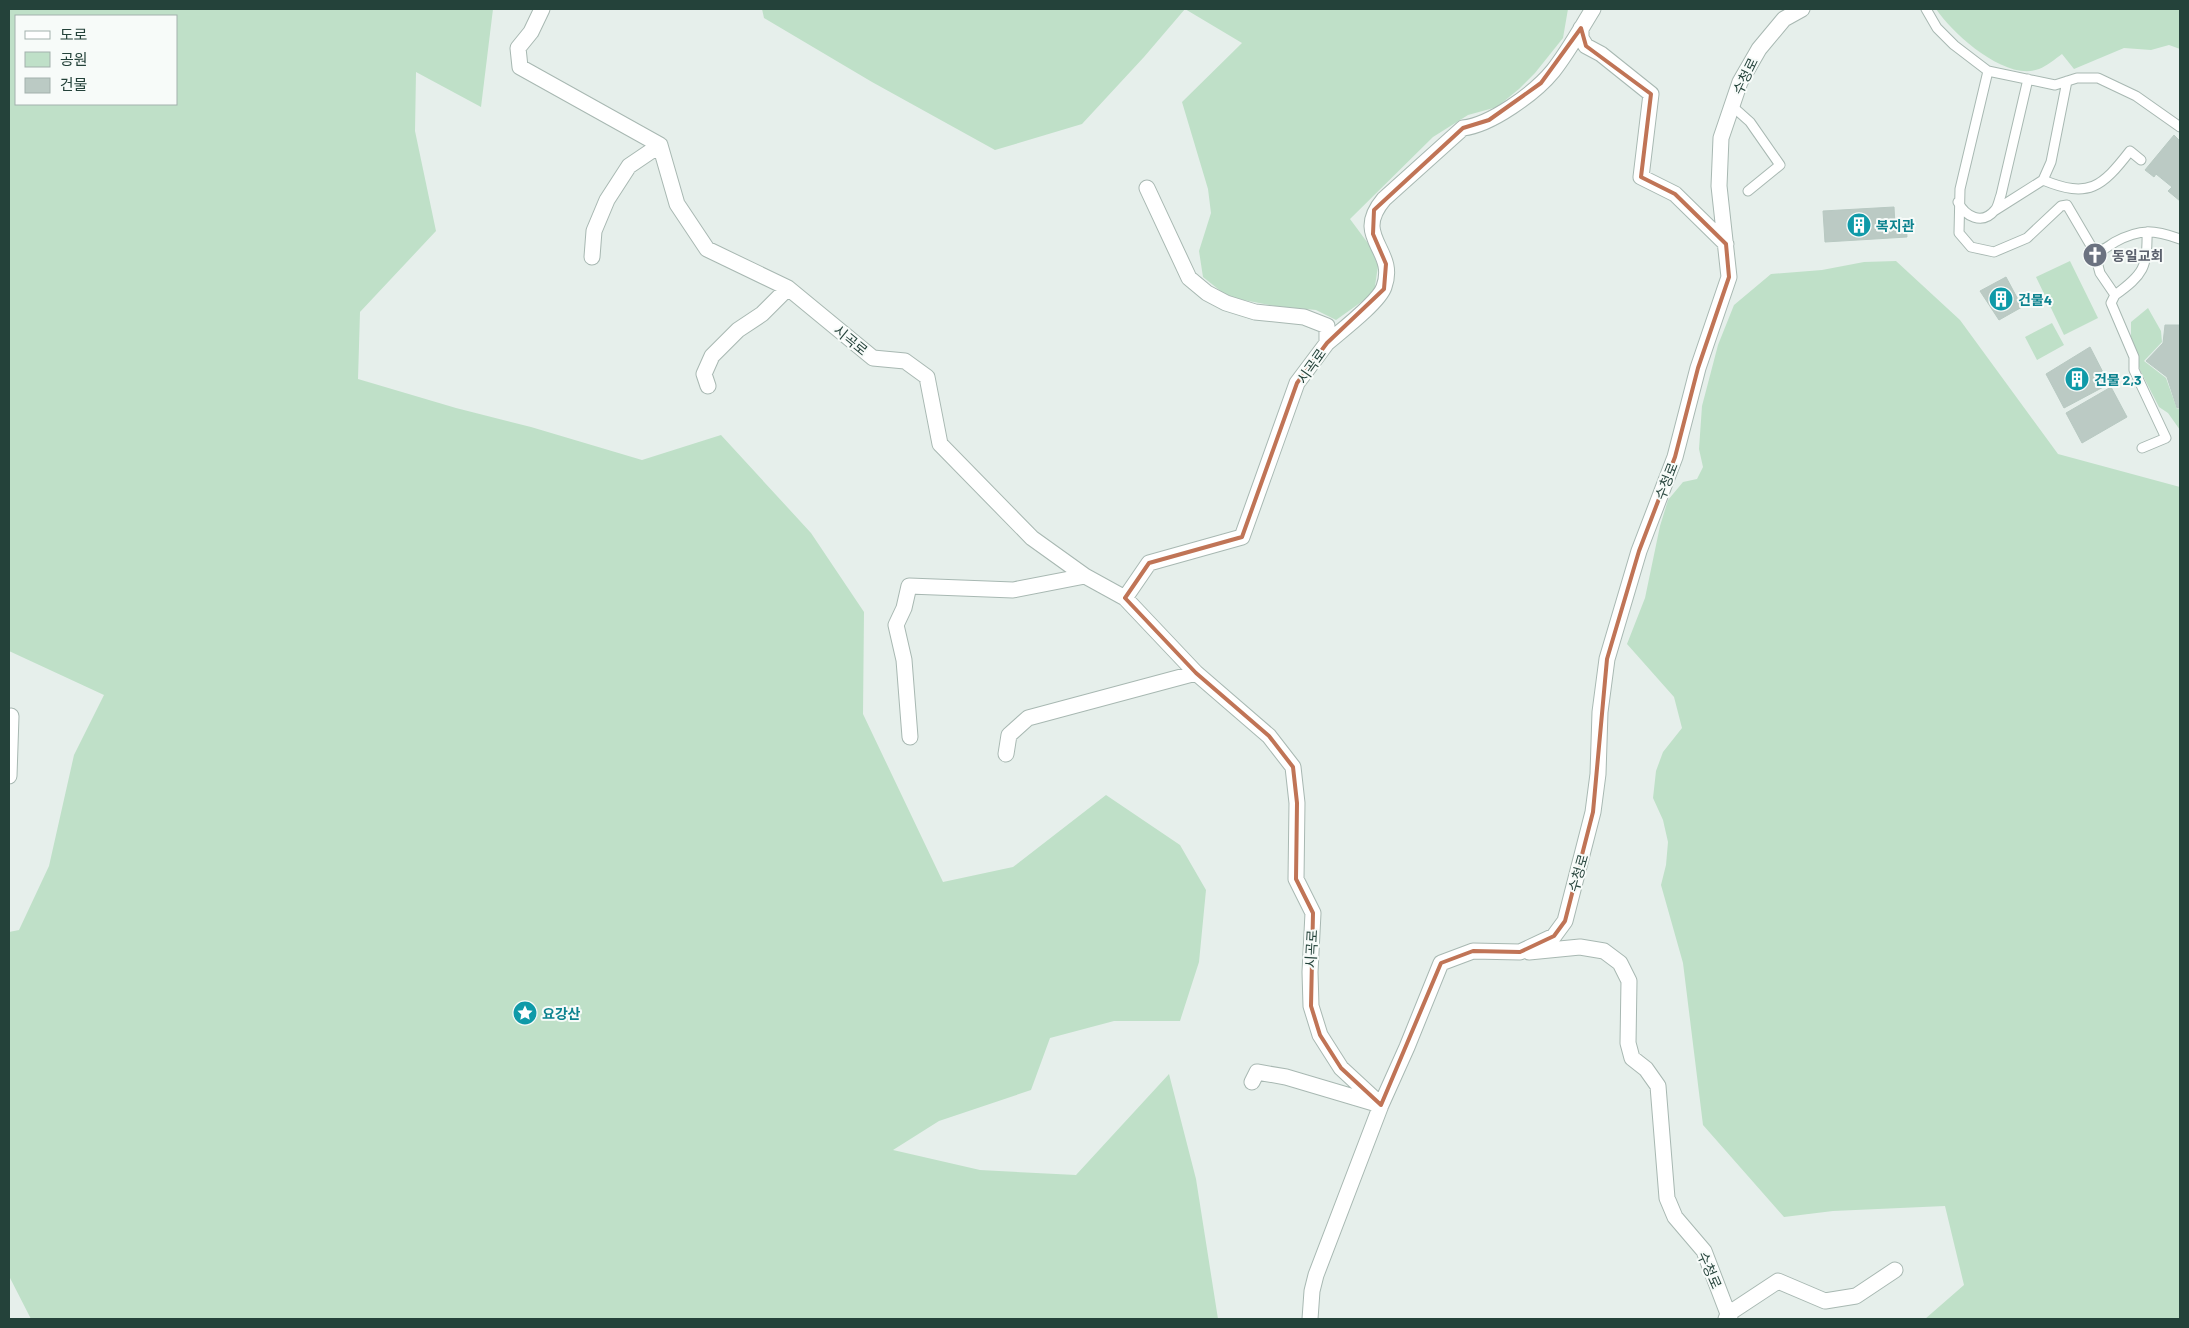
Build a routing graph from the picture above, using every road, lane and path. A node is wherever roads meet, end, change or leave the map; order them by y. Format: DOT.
graph roads {
  1 [pos="542,9"];
  2 [pos="1593,9"];
  3 [pos="1802,9"];
  4 [pos="1926,9"];
  5 [pos="1581,28"];
  6 [pos="1988,71"];
  7 [pos="2028,80"];
  8 [pos="2067,81"];
  9 [pos="1731,105"];
  10 [pos="2180,126"];
  11 [pos="660,145"];
  12 [pos="2142,160"];
  13 [pos="2043,180"];
  14 [pos="1147,188"];
  15 [pos="1748,191"];
  16 [pos="1958,202"];
  17 [pos="1994,211"];
  18 [pos="2147,232"];
  19 [pos="2180,239"];
  20 [pos="1726,244"];
  21 [pos="2094,251"];
  22 [pos="592,256"];
  23 [pos="788,288"];
  24 [pos="2115,296"];
  25 [pos="1327,343"];
  26 [pos="708,386"];
  27 [pos="2142,448"];
  28 [pos="1085,576"];
  29 [pos="1125,598"];
  30 [pos="1196,673"];
  31 [pos="11,716"];
  32 [pos="910,737"];
  33 [pos="1006,754"];
  34 [pos="9,776"];
  35 [pos="1520,952"];
  36 [pos="1252,1082"];
  37 [pos="1381,1105"];
  38 [pos="1895,1270"];
  39 [pos="1728,1317"];
  40 [pos="1310,1319"];
  1 -- 11 [label="street"];
  2 -- 5 [label="street"];
  3 -- 9 [label="street, 수청로"];
  4 -- 6 [label="lane"];
  5 -- 20 [label="street"];
  5 -- 25 [label="street"];
  6 -- 7 [label="lane"];
  6 -- 16 [label="lane"];
  7 -- 8 [label="lane"];
  7 -- 17 [label="lane"];
  8 -- 10 [label="lane"];
  8 -- 13 [label="lane"];
  9 -- 15 [label="lane"];
  9 -- 20 [label="street, 수청로"];
  11 -- 22 [label="street"];
  11 -- 23 [label="street, 시곡로"];
  12 -- 13 [label="lane"];
  13 -- 17 [label="lane"];
  14 -- 25 [label="street, 시곡로"];
  16 -- 17 [label="lane"];
  16 -- 21 [label="lane"];
  18 -- 19 [label="lane"];
  18 -- 21 [label="lane"];
  18 -- 24 [label="lane"];
  20 -- 35 [label="street, 수청로"];
  21 -- 24 [label="lane"];
  23 -- 26 [label="street"];
  23 -- 28 [label="street, 시곡로"];
  24 -- 27 [label="lane"];
  25 -- 29 [label="street, 시곡로"];
  28 -- 29 [label="street, 시곡로"];
  28 -- 32 [label="street"];
  29 -- 30 [label="street, 시곡로"];
  30 -- 33 [label="street"];
  30 -- 37 [label="street, 시곡로"];
  31 -- 34 [label="street"];
  35 -- 37 [label="street, 수청로"];
  35 -- 39 [label="street, 수청로"];
  36 -- 37 [label="street"];
  37 -- 40 [label="street, 수청로"];
  38 -- 39 [label="street, 수청로"];
}
